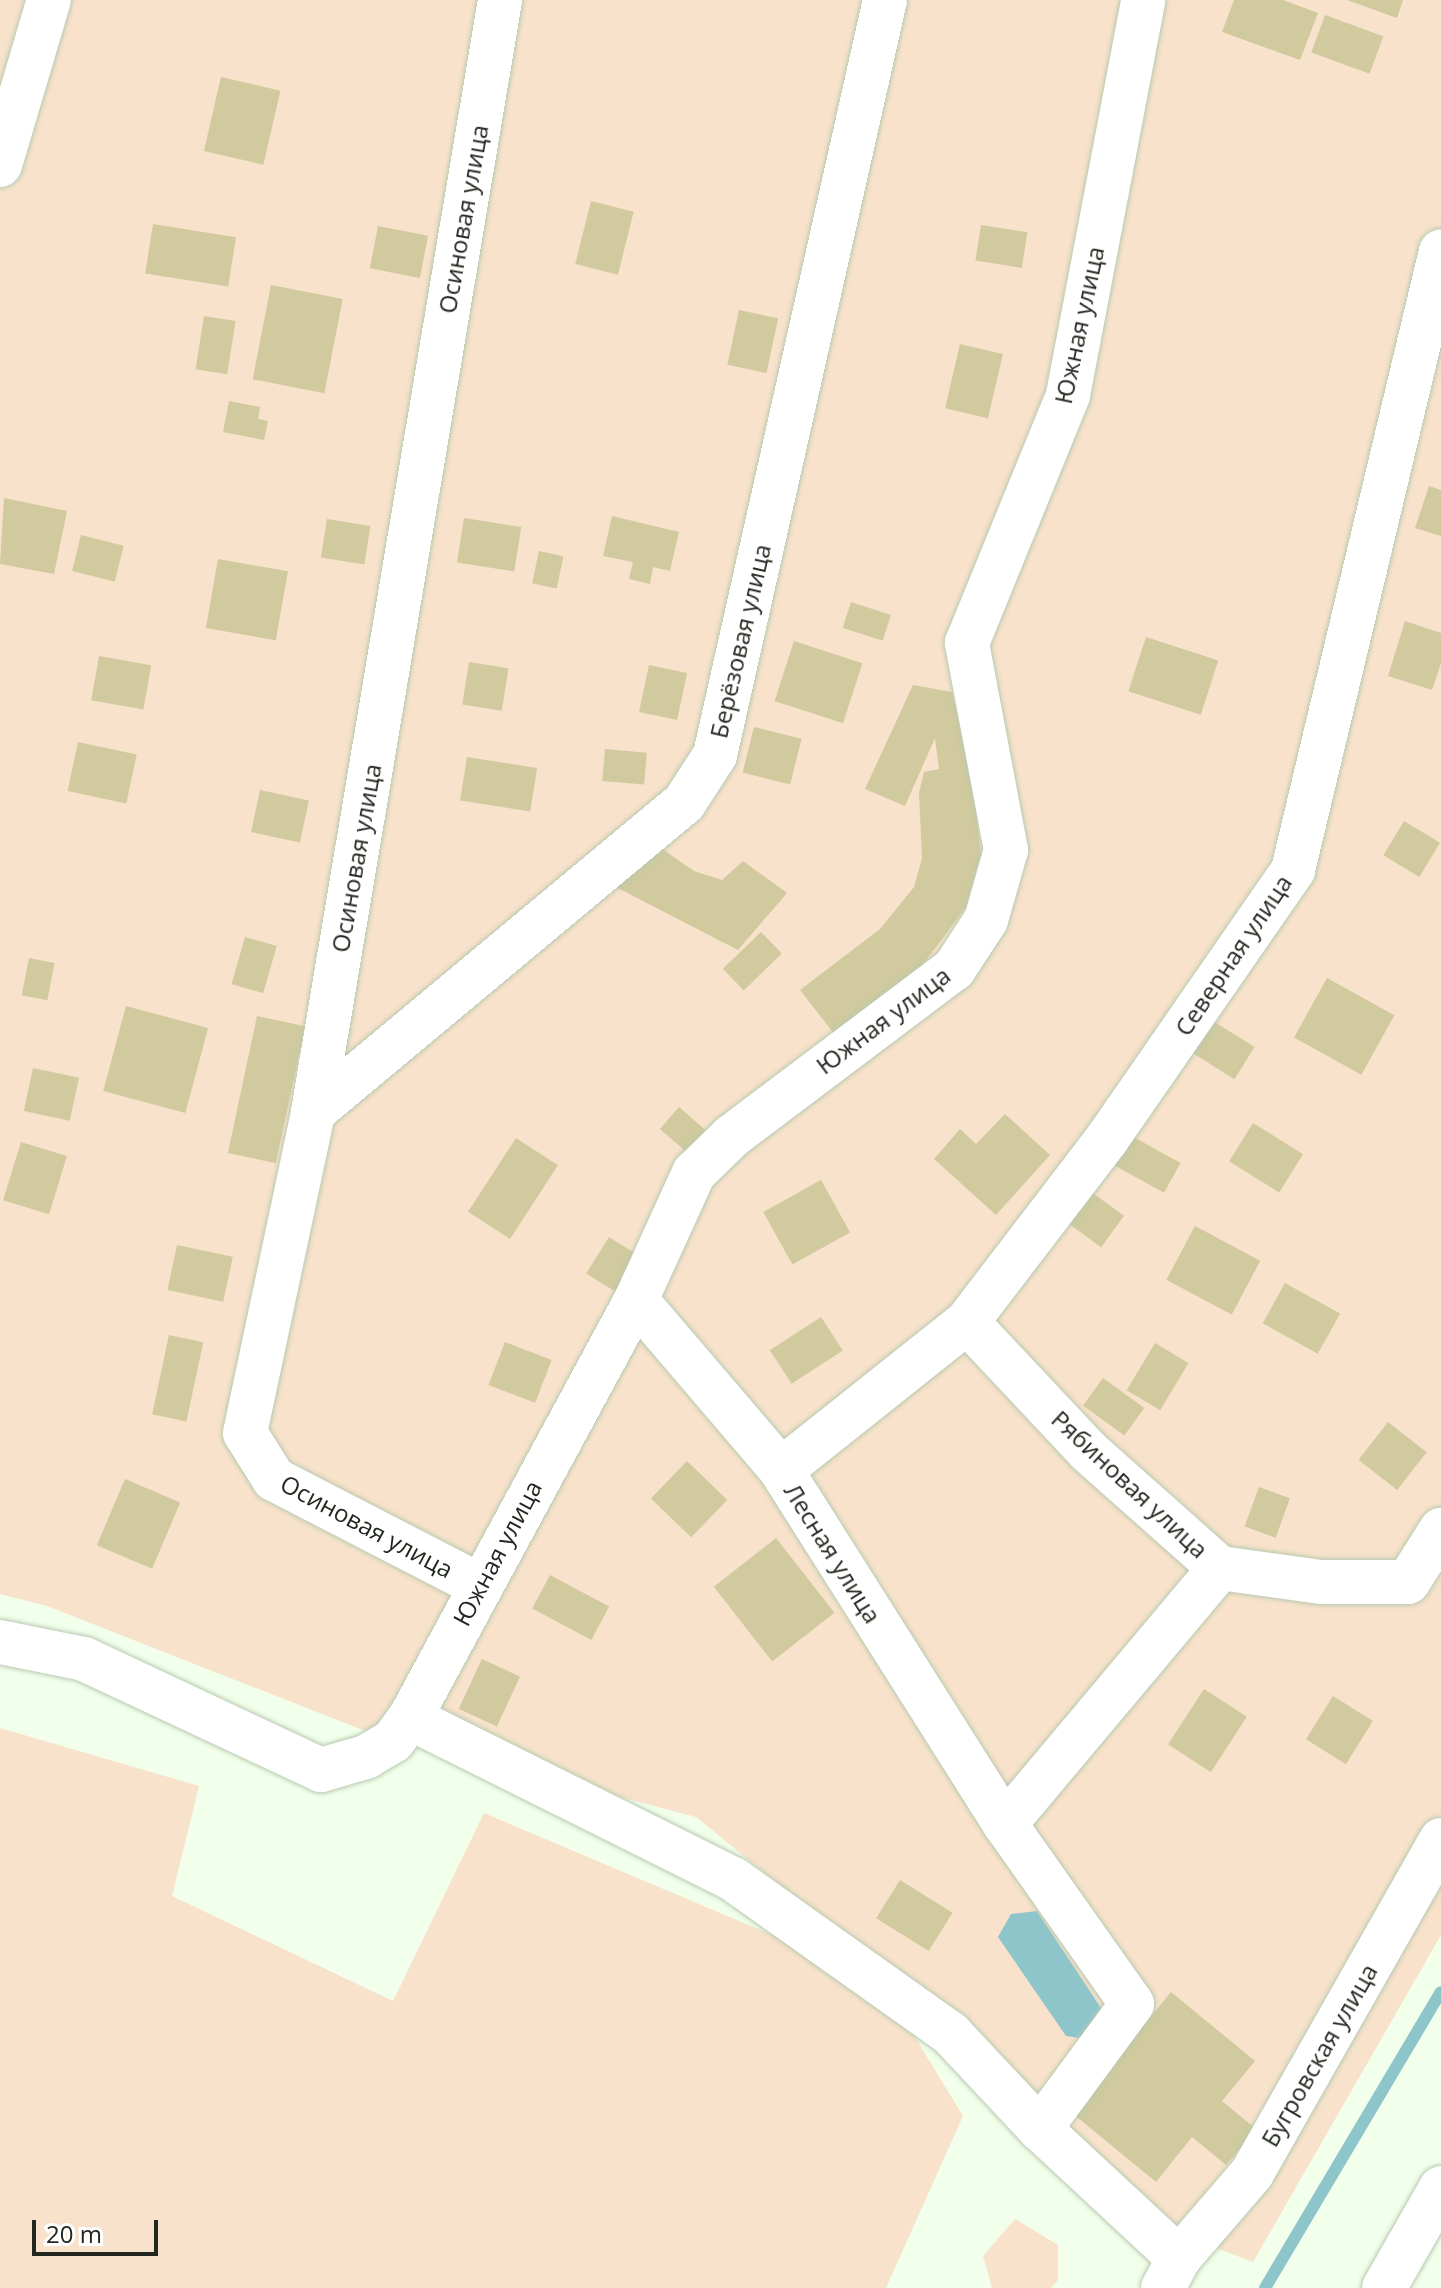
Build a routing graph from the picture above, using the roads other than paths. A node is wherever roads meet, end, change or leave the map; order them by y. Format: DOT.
graph roads {
  1 [pos="49,0"];
  2 [pos="500,0"];
  3 [pos="885,0"];
  4 [pos="1143,0"];
  5 [pos="0,165"];
  6 [pos="1441,251"];
  7 [pos="313,1112"];
  8 [pos="636,1300"];
  9 [pos="967,1322"];
  10 [pos="781,1470"];
  11 [pos="1441,1530"];
  12 [pos="1220,1568"];
  13 [pos="479,1585"];
  14 [pos="0,1642"];
  15 [pos="410,1718"];
  16 [pos="1005,1824"];
  17 [pos="1441,1840"];
  18 [pos="1040,2129"];
  19 [pos="1441,2188"];
  20 [pos="1171,2273"];
  21 [pos="1384,2288"];
  1 -- 5 [label="street"];
  2 -- 7 [label="street, Осиновая улица"];
  3 -- 7 [label="street, Берёзовая улица"];
  4 -- 8 [label="street, Южная улица"];
  6 -- 9 [label="street, Северная улица"];
  7 -- 13 [label="street, Осиновая улица"];
  8 -- 10 [label="street, Лесная улица"];
  8 -- 13 [label="street, Южная улица"];
  9 -- 10 [label="street, Северная улица"];
  9 -- 12 [label="street, Рябиновая улица"];
  10 -- 16 [label="street, Лесная улица"];
  11 -- 12 [label="street, Рябиновая улица"];
  12 -- 16 [label="street"];
  13 -- 15 [label="street, Южная улица"];
  14 -- 15 [label="street, Южная улица"];
  15 -- 18 [label="street"];
  16 -- 18 [label="street, Лесная улица"];
  17 -- 20 [label="street, Бугровская улица"];
  18 -- 20 [label="street"];
  19 -- 21 [label="street"];
}
